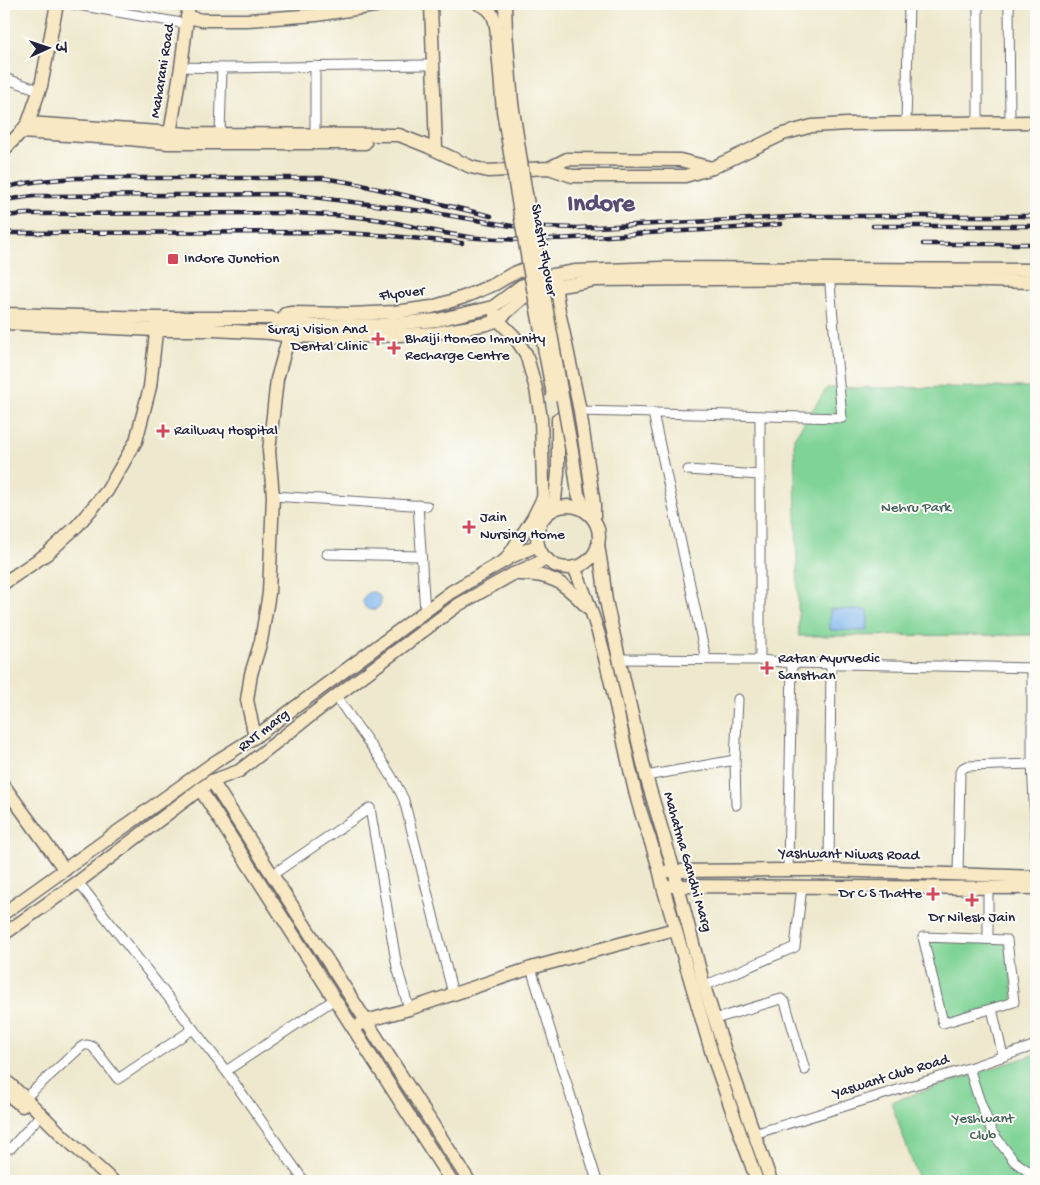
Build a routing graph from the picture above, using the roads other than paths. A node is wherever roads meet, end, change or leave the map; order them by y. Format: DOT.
graph roads {
  1 [pos="57,4"];
  2 [pos="72,4"];
  3 [pos="189,4"];
  4 [pos="387,4"];
  5 [pos="425,4"];
  6 [pos="431,4"];
  7 [pos="479,4"];
  8 [pos="505,4"];
  9 [pos="909,4"];
  10 [pos="978,4"];
  11 [pos="1009,4"];
  12 [pos="187,21"];
  13 [pos="501,28"];
  14 [pos="426,65"];
  15 [pos="315,66"];
  16 [pos="181,67"];
  17 [pos="222,68"];
  18 [pos="4,78"];
  19 [pos="39,90"];
  20 [pos="978,122"];
  21 [pos="1010,122"];
  22 [pos="1036,122"];
  23 [pos="906,123"];
  24 [pos="24,128"];
  25 [pos="220,133"];
  26 [pos="315,135"];
  27 [pos="169,138"];
  28 [pos="415,142"];
  29 [pos="433,148"];
  30 [pos="4,150"];
  31 [pos="529,267"];
  32 [pos="1036,270"];
  33 [pos="829,274"];
  34 [pos="554,281"];
  35 [pos="1036,282"];
  36 [pos="493,308"];
  37 [pos="4,314"];
  38 [pos="296,320"];
  39 [pos="498,320"];
  40 [pos="4,323"];
  41 [pos="157,324"];
  42 [pos="580,411"];
  43 [pos="653,413"];
  44 [pos="760,416"];
  45 [pos="688,470"];
  46 [pos="759,475"];
  47 [pos="272,496"];
  48 [pos="544,497"];
  49 [pos="549,512"];
  50 [pos="590,515"];
  51 [pos="538,544"];
  52 [pos="598,545"];
  53 [pos="327,554"];
  54 [pos="421,556"];
  55 [pos="547,559"];
  56 [pos="506,560"];
  57 [pos="574,567"];
  58 [pos="513,574"];
  59 [pos="4,583"];
  60 [pos="591,610"];
  61 [pos="425,612"];
  62 [pos="620,659"];
  63 [pos="706,659"];
  64 [pos="760,660"];
  65 [pos="792,663"];
  66 [pos="831,663"];
  67 [pos="1034,668"];
  68 [pos="336,696"];
  69 [pos="738,699"];
  70 [pos="255,737"];
  71 [pos="735,760"];
  72 [pos="1032,764"];
  73 [pos="646,776"];
  74 [pos="214,785"];
  75 [pos="4,786"];
  76 [pos="202,792"];
  77 [pos="736,805"];
  78 [pos="1036,838"];
  79 [pos="65,870"];
  80 [pos="788,870"];
  81 [pos="829,870"];
  82 [pos="674,871"];
  83 [pos="660,872"];
  84 [pos="272,875"];
  85 [pos="958,875"];
  86 [pos="1036,877"];
  87 [pos="78,882"];
  88 [pos="678,886"];
  89 [pos="802,886"];
  90 [pos="663,887"];
  91 [pos="988,887"];
  92 [pos="1036,888"];
  93 [pos="4,913"];
  94 [pos="675,929"];
  95 [pos="4,934"];
  96 [pos="988,939"];
  97 [pos="531,968"];
  98 [pos="704,986"];
  99 [pos="453,994"];
  100 [pos="335,999"];
  101 [pos="409,1009"];
  102 [pos="992,1009"];
  103 [pos="715,1019"];
  104 [pos="366,1021"];
  105 [pos="354,1028"];
  106 [pos="193,1029"];
  107 [pos="1036,1045"];
  108 [pos="1003,1056"];
  109 [pos="969,1068"];
  110 [pos="805,1070"];
  111 [pos="226,1071"];
  112 [pos="4,1079"];
  113 [pos="4,1091"];
  114 [pos="26,1098"];
  115 [pos="37,1119"];
  116 [pos="754,1134"];
  117 [pos="4,1150"];
  118 [pos="1036,1178"];
  119 [pos="106,1181"];
  120 [pos="113,1181"];
  121 [pos="304,1181"];
  122 [pos="452,1181"];
  123 [pos="469,1181"];
  124 [pos="597,1181"];
  125 [pos="757,1181"];
  126 [pos="771,1181"];
  1 -- 19 [label="street"];
  2 -- 12 [label="street"];
  3 -- 12 [label="street, Maharani Road"];
  4 -- 12 [label="street"];
  5 -- 14 [label="street"];
  6 -- 29 [label="street"];
  7 -- 13 [label="street, Shastri Flyover"];
  8 -- 13 [label="street, Shastri Flyover"];
  9 -- 23 [label="street"];
  10 -- 20 [label="street"];
  11 -- 21 [label="street"];
  12 -- 16 [label="street, Maharani Road"];
  13 -- 31 [label="street, Shastri Flyover, bridge"];
  13 -- 50 [label="street, Shastri Flyover, bridge"];
  14 -- 15 [label="street"];
  14 -- 29 [label="street"];
  15 -- 17 [label="street"];
  15 -- 26 [label="street"];
  16 -- 17 [label="street"];
  16 -- 27 [label="street, Maharani Road"];
  17 -- 25 [label="street"];
  18 -- 19 [label="street"];
  19 -- 24 [label="street"];
  20 -- 21 [label="street"];
  20 -- 23 [label="street"];
  21 -- 22 [label="street"];
  23 -- 29 [label="street"];
  24 -- 27 [label="street"];
  24 -- 30 [label="street"];
  25 -- 26 [label="street"];
  25 -- 27 [label="street"];
  26 -- 28 [label="street"];
  27 -- 28 [label="street"];
  28 -- 29 [label="street"];
  31 -- 38 [label="street, Flyover"];
  31 -- 49 [label="street, Shastri Flyover, bridge"];
  32 -- 33 [label="street"];
  33 -- 34 [label="street"];
  33 -- 35 [label="street"];
  33 -- 44 [label="street"];
  34 -- 36 [label="street"];
  34 -- 39 [label="street"];
  34 -- 42 [label="street"];
  36 -- 38 [label="street"];
  36 -- 39 [label="street"];
  37 -- 41 [label="street"];
  38 -- 39 [label="street"];
  38 -- 41 [label="street, Flyover"];
  38 -- 41 [label="street"];
  38 -- 47 [label="street"];
  39 -- 48 [label="street"];
  40 -- 41 [label="street"];
  41 -- 59 [label="street"];
  42 -- 43 [label="street"];
  42 -- 50 [label="street"];
  43 -- 44 [label="street"];
  43 -- 63 [label="street"];
  44 -- 46 [label="street"];
  45 -- 46 [label="street"];
  46 -- 64 [label="street"];
  47 -- 54 [label="street"];
  47 -- 70 [label="street"];
  48 -- 49 [label="street"];
  48 -- 56 [label="street"];
  49 -- 50 [label="street"];
  49 -- 51 [label="street"];
  50 -- 52 [label="street"];
  51 -- 55 [label="street"];
  51 -- 56 [label="street, RNT marg"];
  52 -- 57 [label="street"];
  52 -- 62 [label="street, Mahatma Gandhi Marg"];
  53 -- 54 [label="street"];
  54 -- 61 [label="street"];
  55 -- 57 [label="street"];
  55 -- 58 [label="street, RNT marg"];
  56 -- 61 [label="street, RNT marg"];
  57 -- 60 [label="street, Mahatma Gandhi Marg"];
  58 -- 60 [label="street"];
  58 -- 68 [label="street, RNT marg"];
  60 -- 83 [label="street, Mahatma Gandhi Marg"];
  61 -- 70 [label="street, RNT marg"];
  62 -- 63 [label="street"];
  62 -- 73 [label="street, Mahatma Gandhi Marg"];
  63 -- 64 [label="street"];
  64 -- 65 [label="street"];
  65 -- 66 [label="street"];
  65 -- 80 [label="street"];
  66 -- 67 [label="street"];
  66 -- 81 [label="street"];
  67 -- 72 [label="street"];
  68 -- 74 [label="street, RNT marg"];
  68 -- 99 [label="street"];
  69 -- 71 [label="street"];
  70 -- 79 [label="street, RNT marg"];
  71 -- 73 [label="street"];
  71 -- 77 [label="street"];
  72 -- 78 [label="street"];
  72 -- 85 [label="street"];
  73 -- 82 [label="street, Mahatma Gandhi Marg"];
  74 -- 76 [label="street, RNT marg"];
  74 -- 84 [label="street"];
  75 -- 79 [label="street"];
  76 -- 87 [label="street, RNT marg"];
  76 -- 100 [label="street"];
  79 -- 93 [label="street, RNT marg"];
  80 -- 81 [label="street, Yashwant Niwas Road"];
  80 -- 82 [label="street, Yashwant Niwas Road"];
  81 -- 85 [label="street, Yashwant Niwas Road"];
  82 -- 83 [label="street, Yashwant Niwas Road"];
  82 -- 88 [label="street, Mahatma Gandhi Marg"];
  83 -- 90 [label="street, Mahatma Gandhi Marg"];
  84 -- 101 [label="street"];
  84 -- 104 [label="street"];
  85 -- 86 [label="street, Yashwant Niwas Road"];
  87 -- 95 [label="street, RNT marg"];
  87 -- 106 [label="street"];
  88 -- 89 [label="street, Yashwant Niwas Road"];
  88 -- 90 [label="street, Yashwant Niwas Road"];
  88 -- 98 [label="street, Mahatma Gandhi Marg"];
  89 -- 91 [label="street, Yashwant Niwas Road"];
  89 -- 98 [label="street"];
  90 -- 94 [label="street, Mahatma Gandhi Marg"];
  91 -- 92 [label="street, Yashwant Niwas Road"];
  91 -- 96 [label="street"];
  94 -- 97 [label="street"];
  94 -- 125 [label="street, Mahatma Gandhi Marg"];
  96 -- 102 [label="street"];
  96 -- 102 [label="street"];
  97 -- 99 [label="street"];
  97 -- 124 [label="street"];
  98 -- 103 [label="street, Mahatma Gandhi Marg"];
  99 -- 101 [label="street"];
  100 -- 105 [label="street"];
  100 -- 111 [label="street"];
  101 -- 104 [label="street"];
  102 -- 108 [label="street"];
  103 -- 110 [label="street"];
  103 -- 116 [label="street, Mahatma Gandhi Marg"];
  104 -- 105 [label="street"];
  104 -- 123 [label="street"];
  105 -- 122 [label="street"];
  106 -- 111 [label="street"];
  106 -- 114 [label="street"];
  107 -- 108 [label="street, Yaswant Club Road"];
  108 -- 109 [label="street, Yaswant Club Road"];
  109 -- 116 [label="street, Yaswant Club Road"];
  109 -- 118 [label="street"];
  111 -- 121 [label="street"];
  112 -- 114 [label="street"];
  113 -- 115 [label="street"];
  114 -- 120 [label="street"];
  115 -- 117 [label="street"];
  115 -- 119 [label="street"];
  116 -- 126 [label="street, Mahatma Gandhi Marg"];
}
